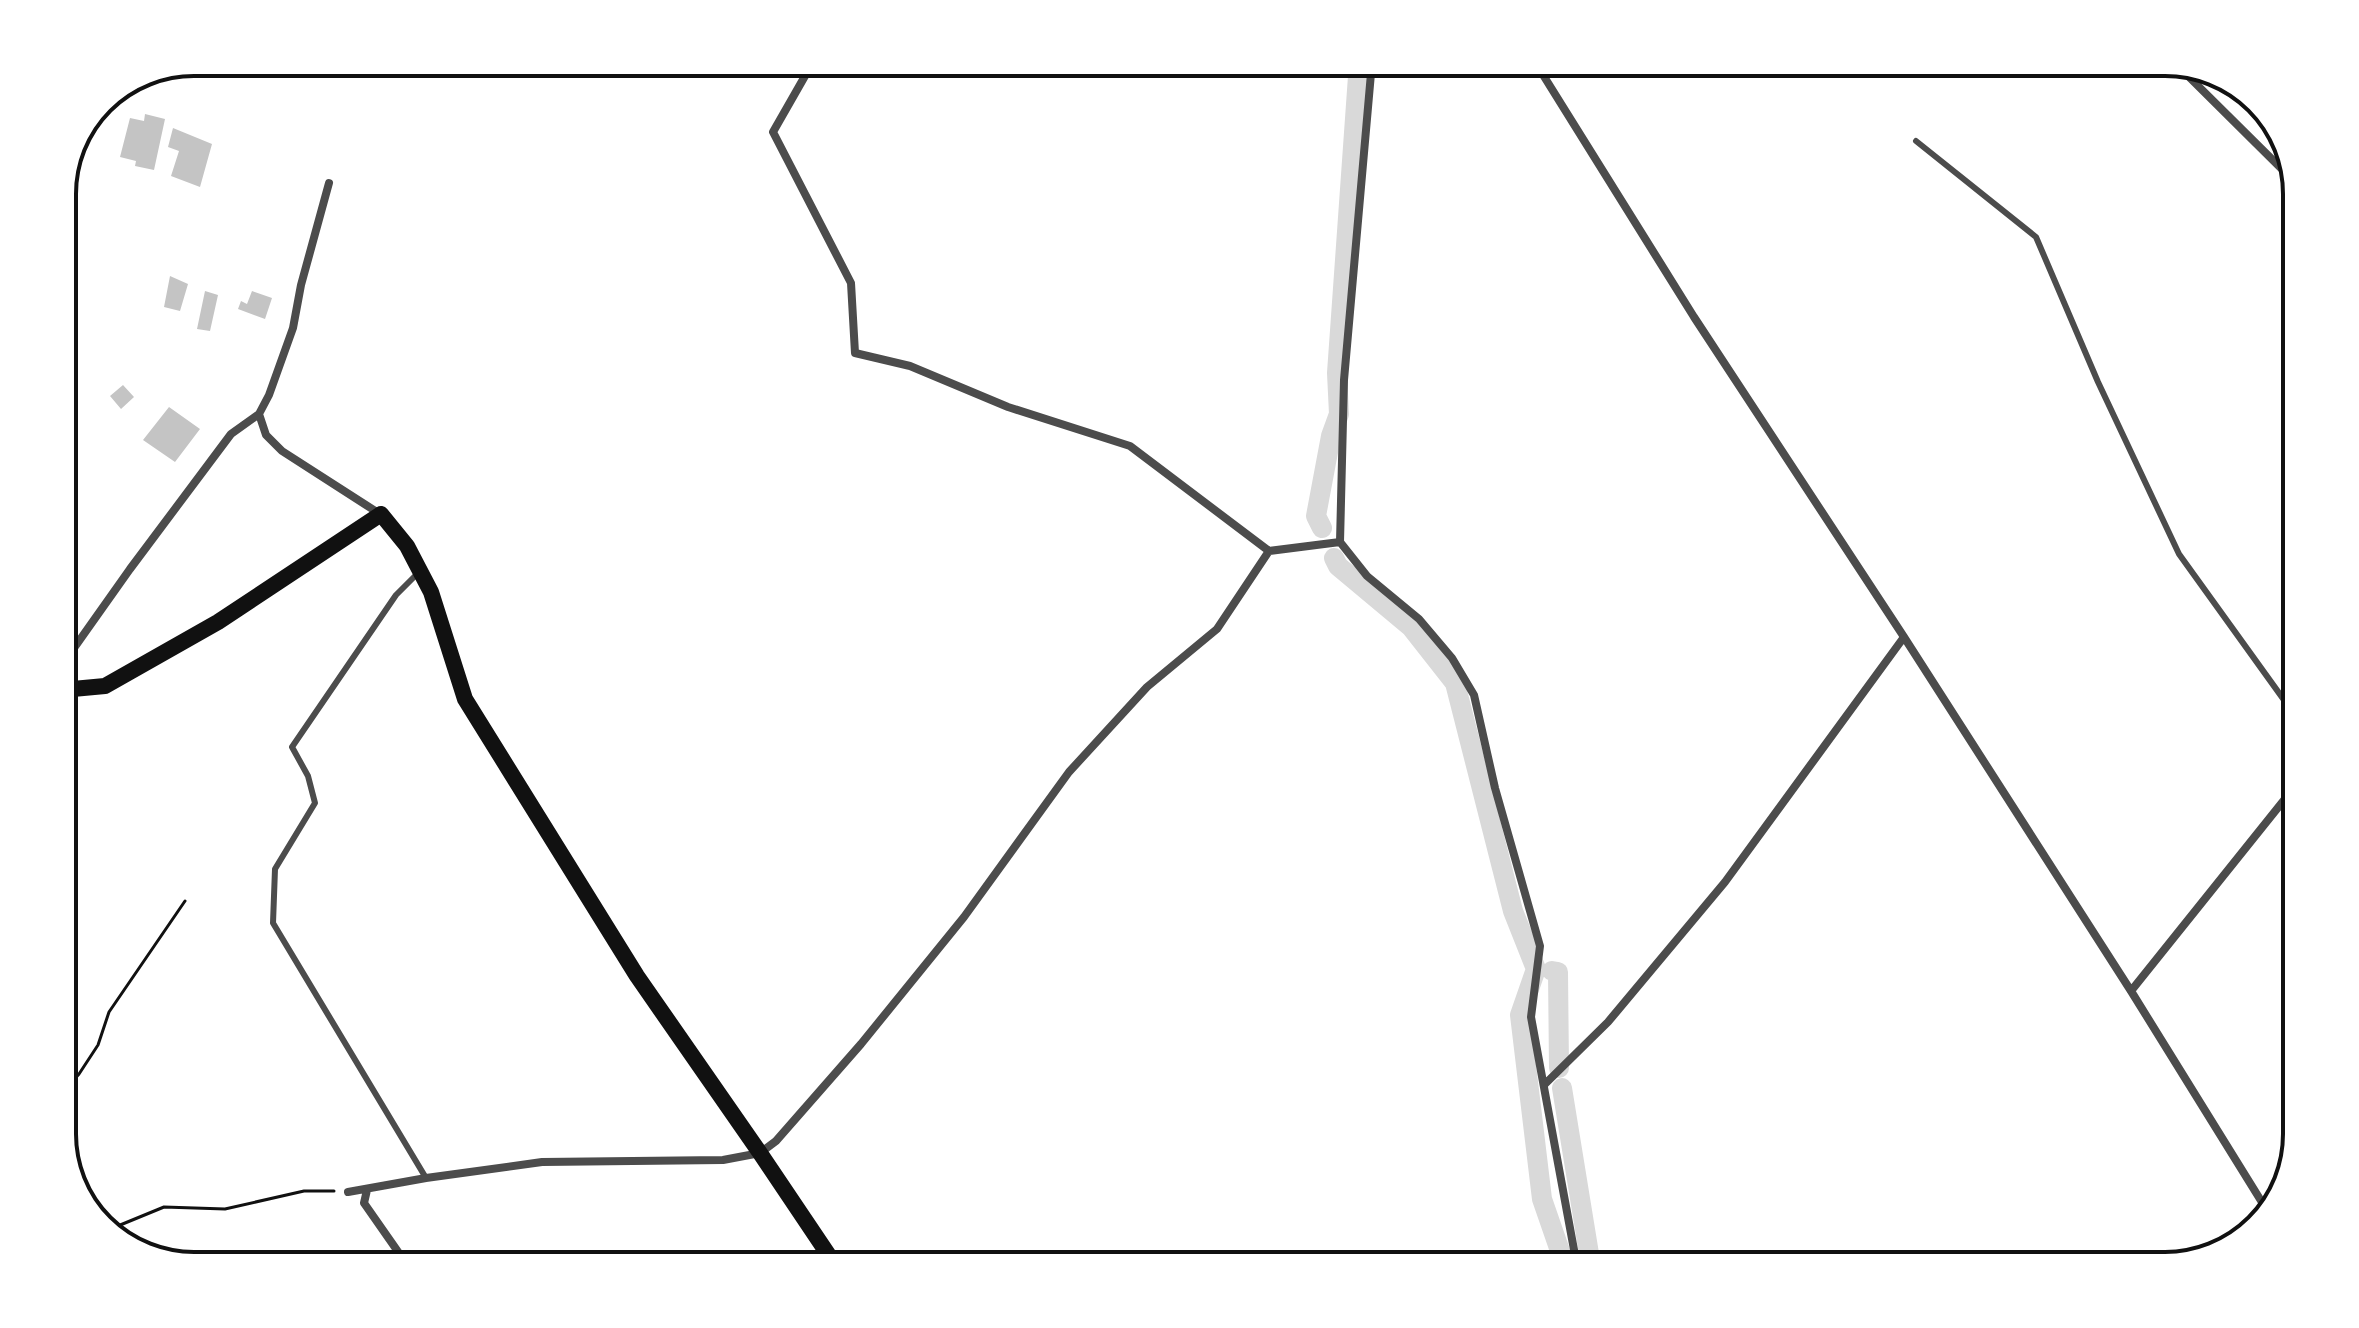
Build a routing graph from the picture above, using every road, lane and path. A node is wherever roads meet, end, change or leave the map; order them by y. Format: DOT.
graph roads {
  1 [pos="805,76"];
  2 [pos="1371,76"];
  3 [pos="1544,76"];
  4 [pos="2191,79"];
  5 [pos="1916,141"];
  6 [pos="2280,167"];
  7 [pos="329,183"];
  8 [pos="259,414"];
  9 [pos="381,514"];
  10 [pos="1340,542"];
  11 [pos="1269,551"];
  12 [pos="419,571"];
  13 [pos="1904,637"];
  14 [pos="76,645"];
  15 [pos="76,689"];
  16 [pos="2283,699"];
  17 [pos="2283,801"];
  18 [pos="185,901"];
  19 [pos="2131,991"];
  20 [pos="76,1077"];
  21 [pos="1544,1085"];
  22 [pos="760,1153"];
  23 [pos="426,1178"];
  24 [pos="367,1190"];
  25 [pos="348,1192"];
  26 [pos="2262,1202"];
  27 [pos="119,1225"];
  28 [pos="398,1252"];
  29 [pos="827,1252"];
  30 [pos="1574,1252"];
  1 -- 11 [label="street"];
  2 -- 10 [label="street"];
  3 -- 13 [label="street"];
  4 -- 6 [label="street"];
  5 -- 16 [label="lane"];
  7 -- 8 [label="street"];
  8 -- 9 [label="street"];
  8 -- 14 [label="street"];
  9 -- 12 [label="main road"];
  9 -- 15 [label="main road"];
  10 -- 11 [label="street"];
  10 -- 21 [label="street"];
  11 -- 22 [label="street"];
  12 -- 22 [label="main road"];
  12 -- 23 [label="lane"];
  13 -- 19 [label="street"];
  13 -- 21 [label="street"];
  17 -- 19 [label="street"];
  18 -- 20 [label="path"];
  19 -- 26 [label="street"];
  21 -- 30 [label="street"];
  22 -- 23 [label="street"];
  22 -- 29 [label="main road"];
  23 -- 24 [label="street"];
  24 -- 25 [label="street"];
  24 -- 28 [label="street"];
  25 -- 27 [label="path"];
}
